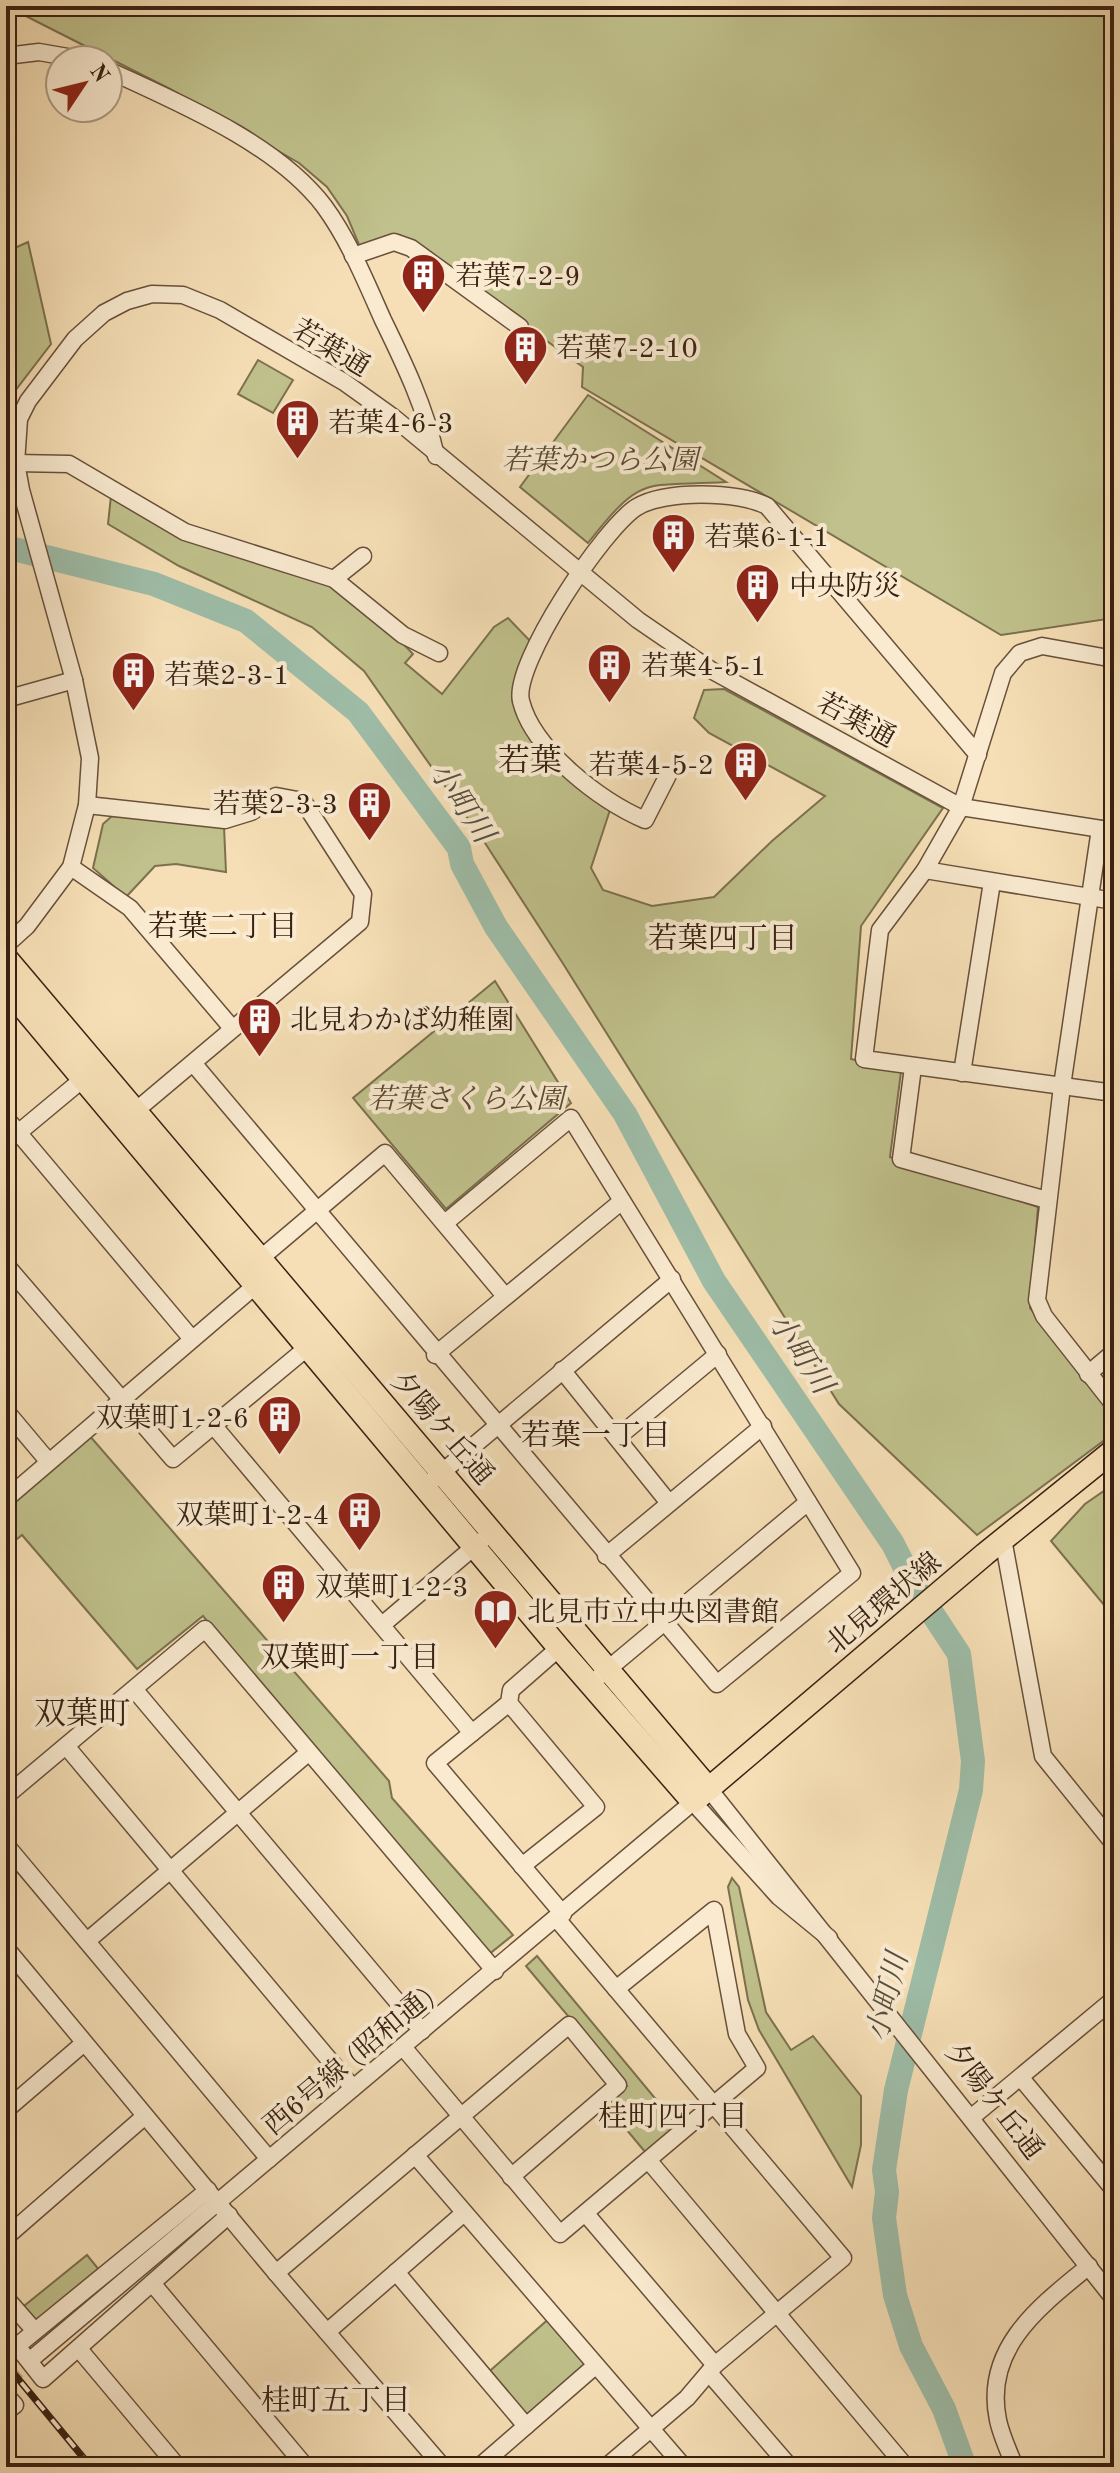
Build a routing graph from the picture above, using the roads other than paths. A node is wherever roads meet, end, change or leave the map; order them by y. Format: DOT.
graph roads {
  1 [pos="44,53"];
  2 [pos="6,56"];
  3 [pos="124,77"];
  4 [pos="353,256"];
  5 [pos="520,327"];
  6 [pos="436,456"];
  7 [pos="16,463"];
  8 [pos="363,556"];
  9 [pos="579,573"];
  10 [pos="334,579"];
  11 [pos="439,653"];
  12 [pos="1114,659"];
  13 [pos="74,680"];
  14 [pos="6,698"];
  15 [pos="978,755"];
  16 [pos="668,775"];
  17 [pos="87,805"];
  18 [pos="961,807"];
  19 [pos="1107,830"];
  20 [pos="71,867"];
  21 [pos="925,870"];
  22 [pos="992,882"];
  23 [pos="1091,897"];
  24 [pos="1114,901"];
  25 [pos="6,945"];
  26 [pos="6,958"];
  27 [pos="6,987"];
  28 [pos="232,1028"];
  29 [pos="193,1063"];
  30 [pos="913,1067"];
  31 [pos="91,1072"];
  32 [pos="962,1073"];
  33 [pos="1062,1086"];
  34 [pos="1114,1093"];
  35 [pos="128,1117"];
  36 [pos="6,1118"];
  37 [pos="12,1137"];
  38 [pos="1047,1200"];
  39 [pos="622,1201"];
  40 [pos="316,1212"];
  41 [pos="445,1223"];
  42 [pos="261,1258"];
  43 [pos="6,1265"];
  44 [pos="672,1279"];
  45 [pos="256,1285"];
  46 [pos="505,1296"];
  47 [pos="192,1339"];
  48 [pos="316,1340"];
  49 [pos="1114,1352"];
  50 [pos="718,1354"];
  51 [pos="435,1355"];
  52 [pos="562,1370"];
  53 [pos="1088,1374"];
  54 [pos="120,1399"];
  55 [pos="1114,1405"];
  56 [pos="6,1411"];
  57 [pos="213,1425"];
  58 [pos="763,1426"];
  59 [pos="496,1427"];
  60 [pos="617,1438"];
  61 [pos="1114,1450"];
  62 [pos="48,1461"];
  63 [pos="434,1479"];
  64 [pos="6,1499"];
  65 [pos="808,1502"];
  66 [pos="669,1503"];
  67 [pos="485,1538"];
  68 [pos="1003,1539"];
  69 [pos="606,1556"];
  70 [pos="662,1623"];
  71 [pos="382,1625"];
  72 [pos="559,1648"];
  73 [pos="608,1669"];
  74 [pos="590,1683"];
  75 [pos="134,1689"];
  76 [pos="509,1703"];
  77 [pos="472,1733"];
  78 [pos="66,1746"];
  79 [pos="308,1753"];
  80 [pos="701,1795"];
  81 [pos="6,1796"];
  82 [pos="237,1813"];
  83 [pos="1114,1844"];
  84 [pos="6,1845"];
  85 [pos="522,1866"];
  86 [pos="168,1871"];
  87 [pos="560,1916"];
  88 [pos="87,1941"];
  89 [pos="6,1948"];
  90 [pos="495,1971"];
  91 [pos="616,1989"];
  92 [pos="1114,1999"];
  93 [pos="422,2031"];
  94 [pos="84,2043"];
  95 [pos="403,2047"];
  96 [pos="1021,2078"];
  97 [pos="353,2088"];
  98 [pos="714,2106"];
  99 [pos="6,2110"];
  100 [pos="145,2116"];
  101 [pos="461,2116"];
  102 [pos="972,2117"];
  103 [pos="415,2155"];
  104 [pos="269,2159"];
  105 [pos="649,2161"];
  106 [pos="511,2177"];
  107 [pos="1112,2184"];
  108 [pos="218,2202"];
  109 [pos="464,2213"];
  110 [pos="586,2214"];
  111 [pos="6,2237"];
  112 [pos="1089,2266"];
  113 [pos="396,2272"];
  114 [pos="276,2273"];
  115 [pos="152,2283"];
  116 [pos="1112,2292"];
  117 [pos="6,2298"];
  118 [pos="776,2315"];
  119 [pos="34,2330"];
  120 [pos="327,2332"];
  121 [pos="79,2349"];
  122 [pos="35,2356"];
  123 [pos="595,2366"];
  124 [pos="712,2370"];
  125 [pos="6,2395"];
  126 [pos="6,2412"];
  127 [pos="526,2426"];
  128 [pos="651,2429"];
  129 [pos="178,2467"];
  130 [pos="306,2467"];
  131 [pos="443,2467"];
  132 [pos="479,2467"];
  133 [pos="606,2467"];
  134 [pos="684,2467"];
  135 [pos="790,2467"];
  136 [pos="906,2467"];
  137 [pos="1015,2467"];
  1 -- 2 [label="street"];
  3 -- 4 [label="street"];
  4 -- 5 [label="street"];
  4 -- 6 [label="street"];
  6 -- 7 [label="street, 若葉通"];
  6 -- 9 [label="street, 若葉通"];
  7 -- 10 [label="street"];
  7 -- 13 [label="street, 若葉通"];
  8 -- 10 [label="street"];
  9 -- 15 [label="street"];
  9 -- 16 [label="street"];
  9 -- 18 [label="street, 若葉通"];
  10 -- 11 [label="street"];
  12 -- 15 [label="street"];
  13 -- 14 [label="street"];
  13 -- 17 [label="street, 若葉通"];
  15 -- 18 [label="street"];
  17 -- 20 [label="street, 若葉通"];
  17 -- 28 [label="street"];
  18 -- 19 [label="street, 若葉通"];
  18 -- 21 [label="street"];
  19 -- 23 [label="street"];
  20 -- 25 [label="street, 若葉通"];
  20 -- 28 [label="street"];
  21 -- 22 [label="street"];
  21 -- 30 [label="street"];
  22 -- 23 [label="street"];
  22 -- 32 [label="street"];
  23 -- 24 [label="street"];
  23 -- 33 [label="street"];
  26 -- 31 [label="main road, 夕陽ケ丘通"];
  27 -- 31 [label="main road, 夕陽ケ丘通"];
  28 -- 29 [label="street"];
  29 -- 35 [label="street"];
  29 -- 40 [label="street"];
  30 -- 32 [label="street"];
  30 -- 38 [label="street"];
  31 -- 35 [label="main road, 夕陽ケ丘通"];
  31 -- 37 [label="street"];
  32 -- 33 [label="street"];
  33 -- 34 [label="street"];
  33 -- 38 [label="street"];
  35 -- 42 [label="main road, 夕陽ケ丘通"];
  35 -- 45 [label="main road, 夕陽ケ丘通"];
  36 -- 37 [label="street"];
  37 -- 47 [label="street"];
  38 -- 53 [label="street"];
  39 -- 41 [label="street"];
  39 -- 44 [label="street"];
  39 -- 46 [label="street"];
  40 -- 41 [label="street"];
  40 -- 42 [label="street"];
  40 -- 51 [label="street"];
  41 -- 46 [label="street"];
  42 -- 45 [label="street"];
  42 -- 48 [label="main road, 夕陽ケ丘通"];
  43 -- 54 [label="street"];
  44 -- 50 [label="street"];
  44 -- 52 [label="street"];
  45 -- 47 [label="street"];
  45 -- 48 [label="main road, 夕陽ケ丘通"];
  46 -- 51 [label="street"];
  47 -- 54 [label="street"];
  48 -- 57 [label="street"];
  48 -- 63 [label="main road, 夕陽ケ丘通"];
  49 -- 53 [label="street"];
  50 -- 58 [label="street"];
  50 -- 60 [label="street"];
  51 -- 59 [label="street"];
  52 -- 59 [label="street"];
  52 -- 60 [label="street"];
  53 -- 55 [label="street"];
  54 -- 57 [label="street"];
  54 -- 62 [label="street"];
  56 -- 62 [label="street"];
  57 -- 71 [label="street"];
  58 -- 65 [label="street"];
  58 -- 66 [label="street"];
  59 -- 63 [label="street"];
  59 -- 69 [label="street"];
  60 -- 66 [label="street"];
  61 -- 68 [label="main road, 北見環状線"];
  62 -- 64 [label="street"];
  63 -- 67 [label="main road, 夕陽ケ丘通"];
  65 -- 70 [label="street"];
  65 -- 70 [label="street"];
  66 -- 69 [label="street"];
  67 -- 71 [label="street"];
  67 -- 72 [label="main road, 夕陽ケ丘通"];
  67 -- 73 [label="main road, 夕陽ケ丘通"];
  68 -- 80 [label="main road, 北見環状線"];
  68 -- 83 [label="street"];
  69 -- 70 [label="street"];
  70 -- 73 [label="street"];
  71 -- 77 [label="street"];
  72 -- 74 [label="main road, 夕陽ケ丘通"];
  72 -- 76 [label="street"];
  73 -- 74 [label="street"];
  73 -- 80 [label="main road, 夕陽ケ丘通"];
  74 -- 80 [label="main road, 夕陽ケ丘通"];
  75 -- 78 [label="street"];
  75 -- 79 [label="street"];
  75 -- 82 [label="street"];
  76 -- 77 [label="street"];
  76 -- 85 [label="street"];
  77 -- 85 [label="street"];
  78 -- 81 [label="street"];
  78 -- 86 [label="street"];
  79 -- 82 [label="street"];
  79 -- 90 [label="street"];
  80 -- 87 [label="street, 西6号線 (昭和通)"];
  80 -- 102 [label="street, 夕陽ケ丘通"];
  82 -- 86 [label="street"];
  82 -- 93 [label="street"];
  84 -- 88 [label="street"];
  85 -- 87 [label="street"];
  86 -- 88 [label="street"];
  86 -- 97 [label="street"];
  87 -- 90 [label="street, 西6号線 (昭和通)"];
  87 -- 91 [label="street"];
  88 -- 104 [label="street"];
  89 -- 94 [label="street"];
  90 -- 93 [label="street, 西6号線 (昭和通)"];
  91 -- 98 [label="street"];
  91 -- 98 [label="street"];
  92 -- 96 [label="street"];
  93 -- 95 [label="street, 西6号線 (昭和通)"];
  94 -- 99 [label="street"];
  94 -- 100 [label="street"];
  95 -- 97 [label="street, 西6号線 (昭和通)"];
  95 -- 101 [label="street"];
  96 -- 102 [label="street"];
  96 -- 107 [label="street"];
  97 -- 104 [label="street, 西6号線 (昭和通)"];
  98 -- 105 [label="street"];
  98 -- 118 [label="street"];
  100 -- 108 [label="street"];
  100 -- 111 [label="street"];
  101 -- 103 [label="street"];
  101 -- 106 [label="street"];
  101 -- 106 [label="street"];
  102 -- 112 [label="street, 夕陽ケ丘通"];
  103 -- 109 [label="street"];
  103 -- 114 [label="street"];
  104 -- 108 [label="street, 西6号線 (昭和通)"];
  105 -- 110 [label="street"];
  105 -- 118 [label="street"];
  106 -- 110 [label="street"];
  108 -- 114 [label="street"];
  108 -- 115 [label="street"];
  108 -- 119 [label="street"];
  108 -- 122 [label="street, 西6号線 (昭和通)"];
  109 -- 113 [label="street"];
  109 -- 123 [label="street"];
  110 -- 124 [label="street"];
  112 -- 116 [label="street, 夕陽ケ丘通"];
  112 -- 137 [label="street"];
  113 -- 120 [label="street"];
  113 -- 127 [label="street"];
  114 -- 120 [label="street"];
  115 -- 121 [label="street"];
  115 -- 130 [label="street"];
  117 -- 119 [label="street"];
  118 -- 124 [label="street"];
  118 -- 136 [label="street"];
  119 -- 121 [label="street"];
  120 -- 131 [label="street"];
  121 -- 129 [label="street"];
  123 -- 127 [label="street"];
  123 -- 128 [label="street"];
  124 -- 128 [label="street"];
  124 -- 135 [label="street"];
  125 -- 126 [label="street"];
  127 -- 132 [label="street"];
  128 -- 133 [label="street"];
  128 -- 134 [label="street"];
}
